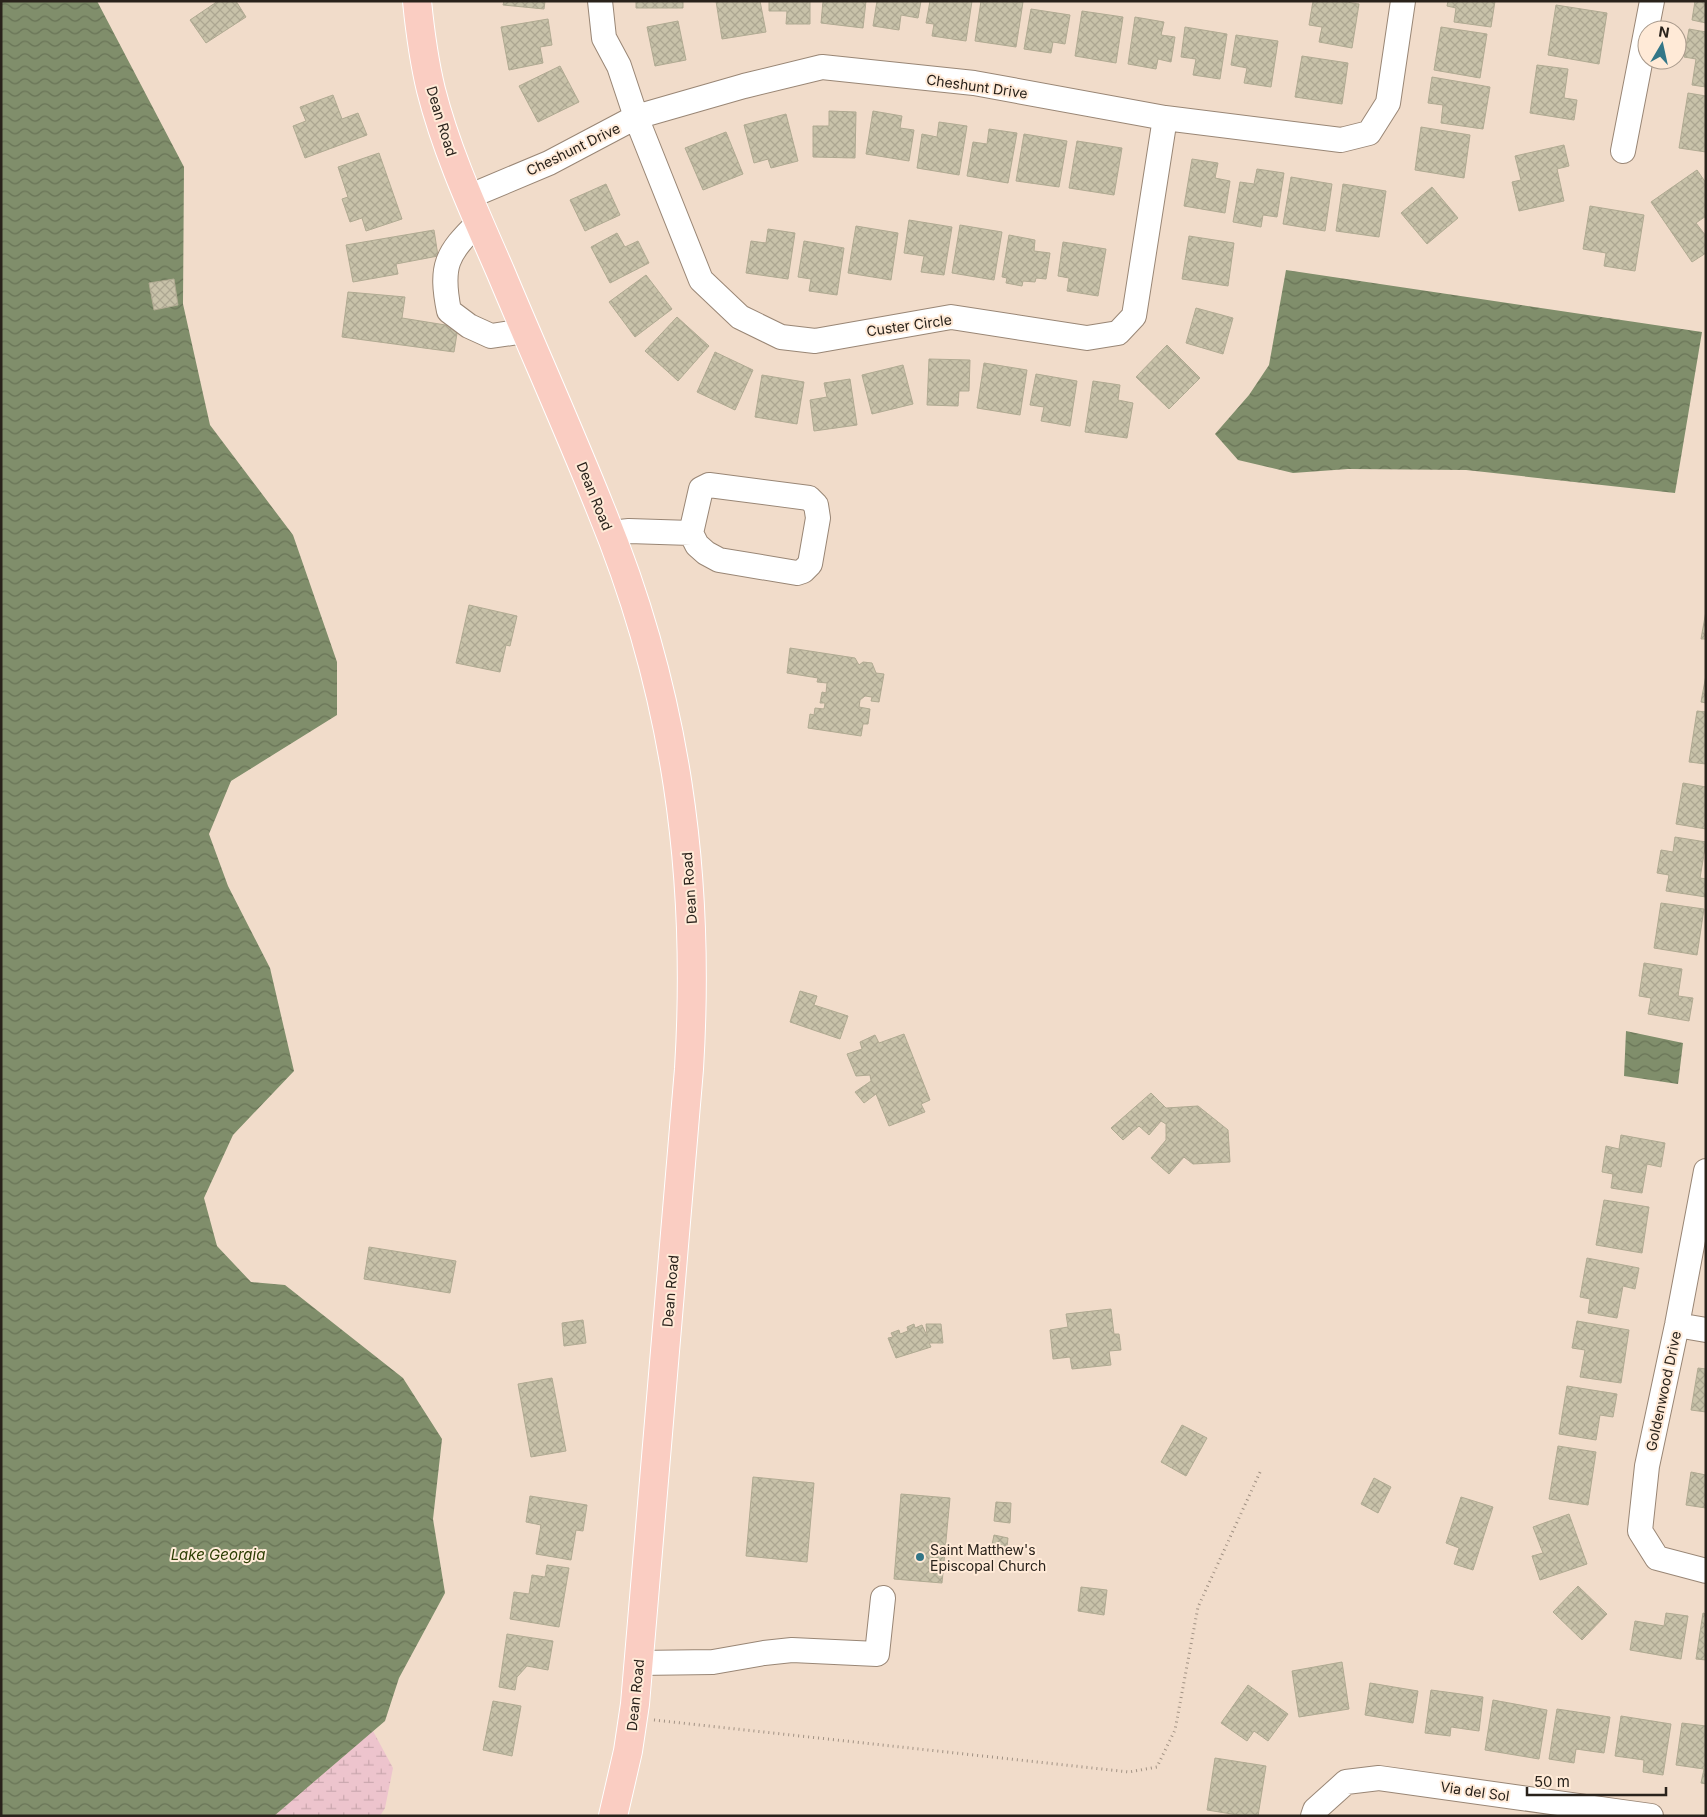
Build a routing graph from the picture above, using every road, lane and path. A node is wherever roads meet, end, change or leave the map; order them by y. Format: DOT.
graph roads {
  1 [pos="417,1"];
  2 [pos="600,1"];
  3 [pos="1403,1"];
  4 [pos="1652,1"];
  5 [pos="636,118"];
  6 [pos="1165,118"];
  7 [pos="1623,151"];
  8 [pos="468,197"];
  9 [pos="479,222"];
  10 [pos="525,331"];
  11 [pos="610,533"];
  12 [pos="691,533"];
  13 [pos="1706,1171"];
  14 [pos="1677,1325"];
  15 [pos="1706,1330"];
  16 [pos="1261,1470"];
  17 [pos="1706,1571"];
  18 [pos="883,1598"];
  19 [pos="638,1663"];
  20 [pos="633,1718"];
  21 [pos="613,1816"];
  22 [pos="1313,1816"];
  23 [pos="1651,1816"];
  1 -- 8 [label="main road, Dean Road"];
  2 -- 5 [label="street, Custer Circle"];
  3 -- 6 [label="street, Cheshunt Drive"];
  4 -- 7 [label="street"];
  5 -- 6 [label="street, Cheshunt Drive"];
  5 -- 6 [label="street, Custer Circle"];
  5 -- 8 [label="street, Cheshunt Drive"];
  8 -- 9 [label="main road, Dean Road"];
  9 -- 10 [label="main road, Dean Road"];
  9 -- 10 [label="street"];
  10 -- 11 [label="main road, Dean Road"];
  11 -- 12 [label="street"];
  11 -- 19 [label="main road, Dean Road"];
  12 -- 12 [label="street"];
  13 -- 14 [label="street, Goldenwood Drive"];
  14 -- 15 [label="street"];
  14 -- 17 [label="street, Goldenwood Drive"];
  16 -- 20 [label="path"];
  18 -- 19 [label="street"];
  19 -- 20 [label="main road, Dean Road"];
  20 -- 21 [label="main road, Dean Road"];
  22 -- 23 [label="street, Via del Sol"];
}
